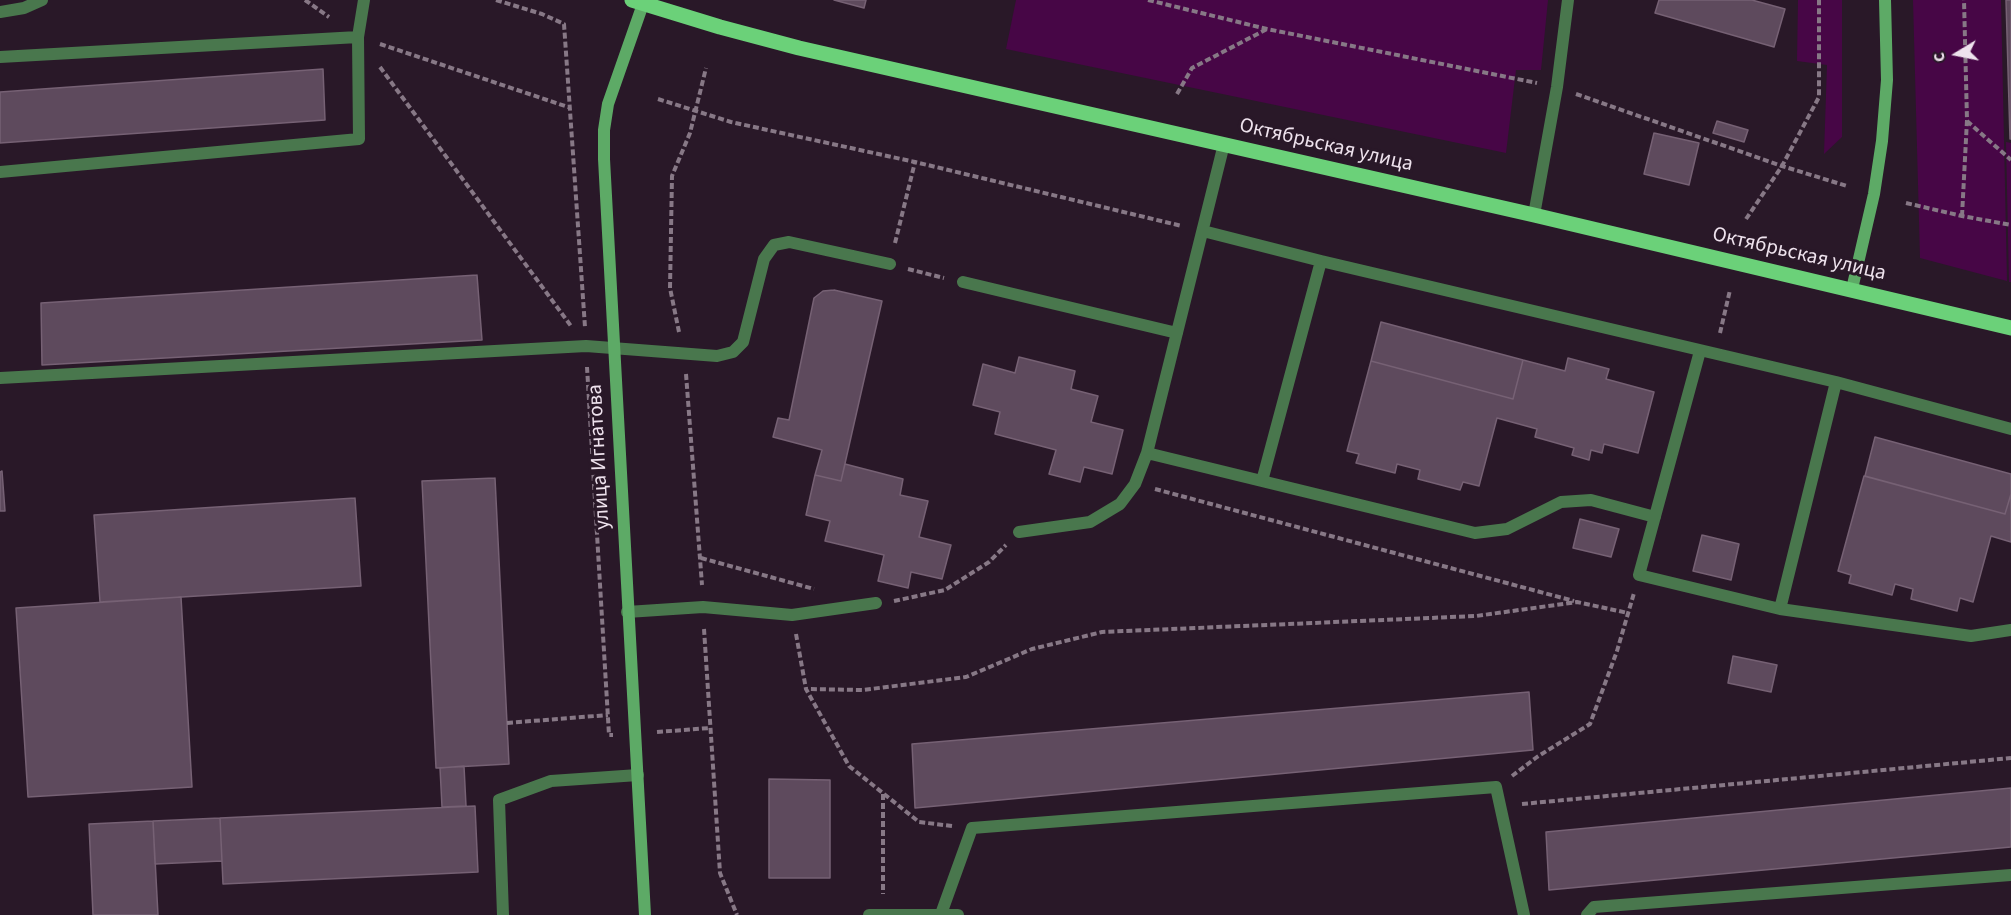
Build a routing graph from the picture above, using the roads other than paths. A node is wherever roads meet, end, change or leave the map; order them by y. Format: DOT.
graph roads {
  1 [pos="42,0"];
  2 [pos="364,0"];
  3 [pos="1568,0"];
  4 [pos="1885,0"];
  5 [pos="642,1"];
  6 [pos="0,12"];
  7 [pos="358,37"];
  8 [pos="0,57"];
  9 [pos="1224,144"];
  10 [pos="0,172"];
  11 [pos="1534,215"];
  12 [pos="1203,231"];
  13 [pos="1321,261"];
  14 [pos="890,264"];
  15 [pos="963,282"];
  16 [pos="1852,289"];
  17 [pos="2011,328"];
  18 [pos="1177,333"];
  19 [pos="615,349"];
  20 [pos="1700,351"];
  21 [pos="0,378"];
  22 [pos="1836,382"];
  23 [pos="2011,429"];
  24 [pos="1147,453"];
  25 [pos="1262,481"];
  26 [pos="1655,517"];
  27 [pos="1019,532"];
  28 [pos="876,603"];
  29 [pos="1780,609"];
  30 [pos="627,612"];
  31 [pos="2011,630"];
  32 [pos="638,775"];
  33 [pos="2011,875"];
  34 [pos="941,914"];
  35 [pos="503,915"];
  36 [pos="645,915"];
  37 [pos="869,915"];
  38 [pos="958,915"];
  39 [pos="1524,915"];
  40 [pos="1587,915"];
  1 -- 6 [label="street"];
  2 -- 7 [label="street"];
  3 -- 11 [label="street"];
  4 -- 16 [label="main road"];
  5 -- 9 [label="main road, Октябрьская улица"];
  5 -- 19 [label="main road, улица Игнатова"];
  7 -- 8 [label="street"];
  7 -- 10 [label="street"];
  9 -- 11 [label="main road, Октябрьская улица"];
  9 -- 12 [label="street"];
  11 -- 16 [label="main road, Октябрьская улица"];
  12 -- 13 [label="street"];
  12 -- 18 [label="street"];
  13 -- 20 [label="street"];
  13 -- 25 [label="street"];
  14 -- 19 [label="street"];
  15 -- 18 [label="street"];
  16 -- 17 [label="main road, Октябрьская улица"];
  18 -- 24 [label="street"];
  19 -- 21 [label="street"];
  19 -- 30 [label="main road, улица Игнатова"];
  20 -- 22 [label="street"];
  20 -- 26 [label="street"];
  22 -- 23 [label="street"];
  22 -- 29 [label="street"];
  24 -- 25 [label="street"];
  24 -- 27 [label="street"];
  25 -- 26 [label="street"];
  26 -- 29 [label="street"];
  28 -- 30 [label="street"];
  29 -- 31 [label="street"];
  30 -- 32 [label="main road, улица Игнатова"];
  32 -- 35 [label="street"];
  32 -- 36 [label="main road, улица Игнатова"];
  33 -- 40 [label="street"];
  34 -- 37 [label="street"];
  34 -- 38 [label="street"];
  34 -- 39 [label="street"];
}
